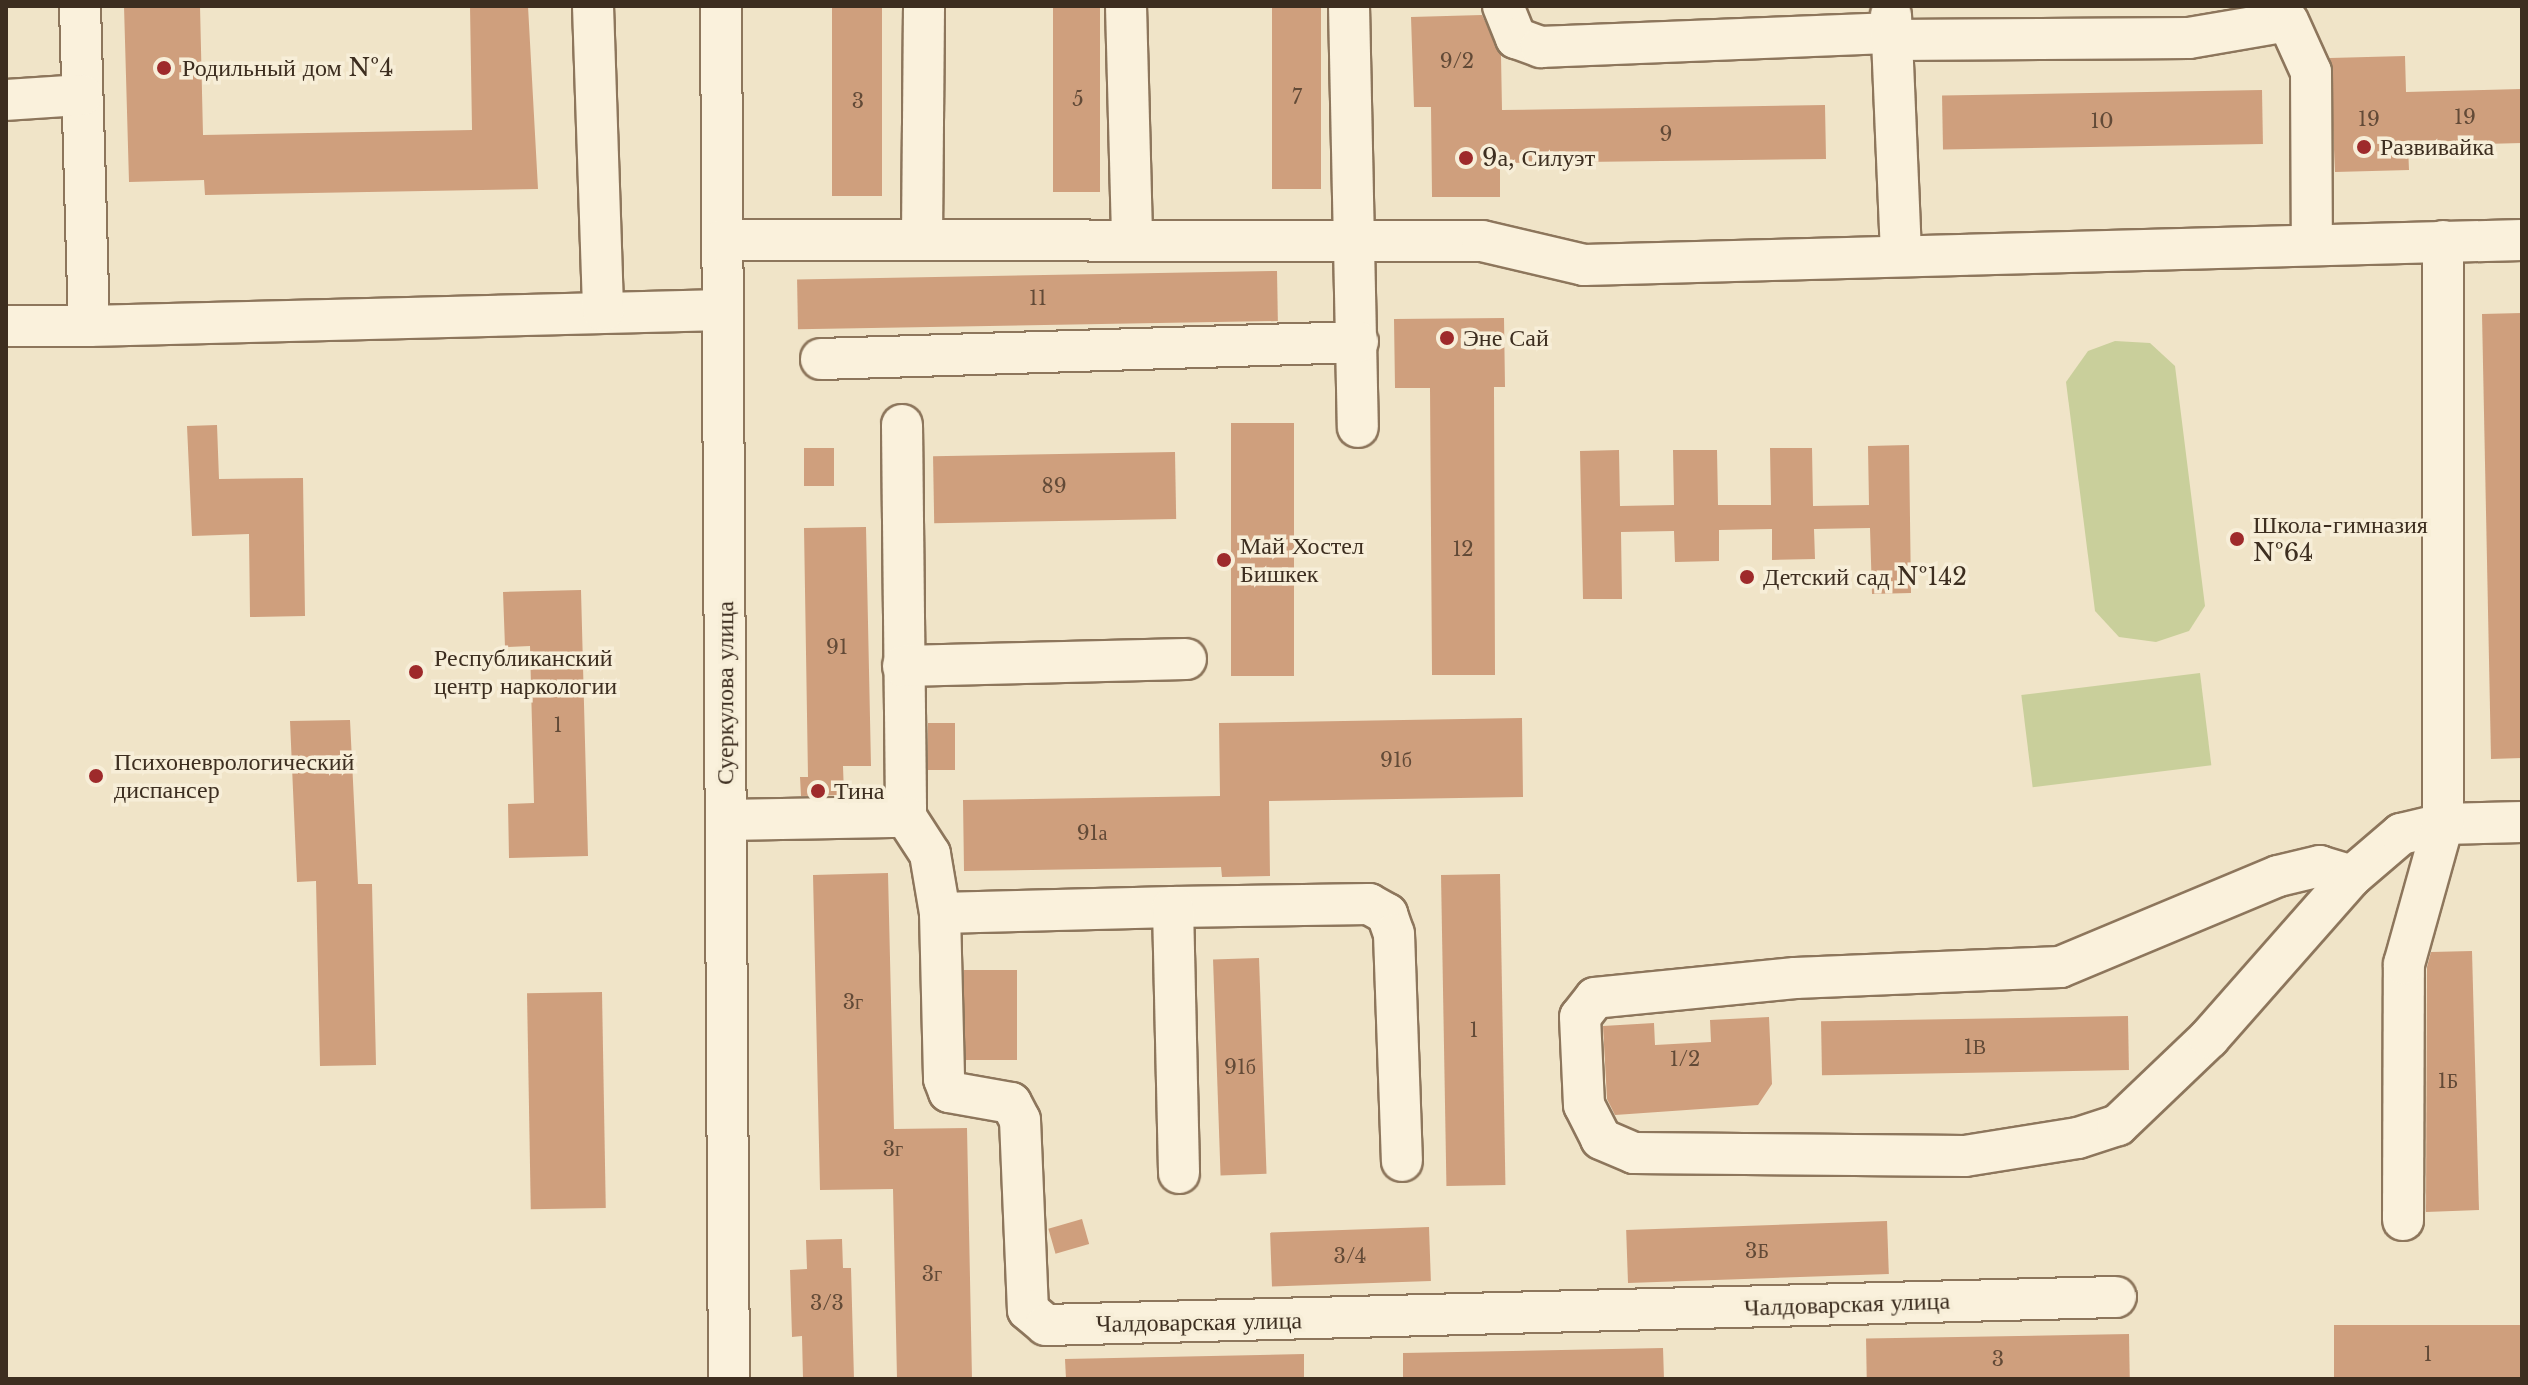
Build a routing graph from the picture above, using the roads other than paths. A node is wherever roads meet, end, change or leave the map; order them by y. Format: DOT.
graph roads {
  1 [pos="80,6"];
  2 [pos="593,6"];
  3 [pos="721,6"];
  4 [pos="924,6"];
  5 [pos="1126,6"];
  6 [pos="1349,6"];
  7 [pos="1503,6"];
  8 [pos="1892,26"];
  9 [pos="82,95"];
  10 [pos="6,100"];
  11 [pos="922,237"];
  12 [pos="1132,238"];
  13 [pos="1356,238"];
  14 [pos="723,240"];
  15 [pos="2522,240"];
  16 [pos="2443,241"];
  17 [pos="2312,244"];
  18 [pos="1901,255"];
  19 [pos="723,310"];
  20 [pos="603,311"];
  21 [pos="6,326"];
  22 [pos="89,326"];
  23 [pos="1358,342"];
  24 [pos="821,359"];
  25 [pos="902,425"];
  26 [pos="1358,427"];
  27 [pos="1186,659"];
  28 [pos="903,666"];
  29 [pos="906,817"];
  30 [pos="726,820"];
  31 [pos="2522,822"];
  32 [pos="2443,824"];
  33 [pos="2352,876"];
  34 [pos="1173,907"];
  35 [pos="940,913"];
  36 [pos="1402,1161"];
  37 [pos="1179,1173"];
  38 [pos="2403,1220"];
  39 [pos="2116,1297"];
  40 [pos="729,1379"];
  1 -- 9 [label="street"];
  2 -- 20 [label="street"];
  3 -- 14 [label="street, Суеркулова улица"];
  4 -- 11 [label="street"];
  5 -- 12 [label="street"];
  6 -- 13 [label="street"];
  7 -- 8 [label="street"];
  8 -- 17 [label="street"];
  8 -- 18 [label="street"];
  9 -- 10 [label="street"];
  9 -- 22 [label="street"];
  11 -- 12 [label="street"];
  11 -- 14 [label="street"];
  12 -- 13 [label="street"];
  13 -- 18 [label="street"];
  13 -- 23 [label="street"];
  14 -- 19 [label="street, Суеркулова улица"];
  15 -- 16 [label="street"];
  16 -- 17 [label="street"];
  16 -- 32 [label="street"];
  17 -- 18 [label="street"];
  19 -- 20 [label="street"];
  19 -- 30 [label="street, Суеркулова улица"];
  20 -- 22 [label="street"];
  21 -- 22 [label="street"];
  23 -- 24 [label="street"];
  23 -- 26 [label="street"];
  25 -- 28 [label="street"];
  27 -- 28 [label="street"];
  28 -- 29 [label="street"];
  29 -- 30 [label="street"];
  29 -- 35 [label="street, Чалдоварская улица"];
  30 -- 40 [label="street, Суеркулова улица"];
  31 -- 32 [label="street"];
  32 -- 33 [label="street"];
  32 -- 38 [label="street"];
  33 -- 33 [label="street"];
  34 -- 35 [label="street"];
  34 -- 36 [label="street"];
  34 -- 37 [label="street"];
  35 -- 39 [label="street, Чалдоварская улица"];
}
